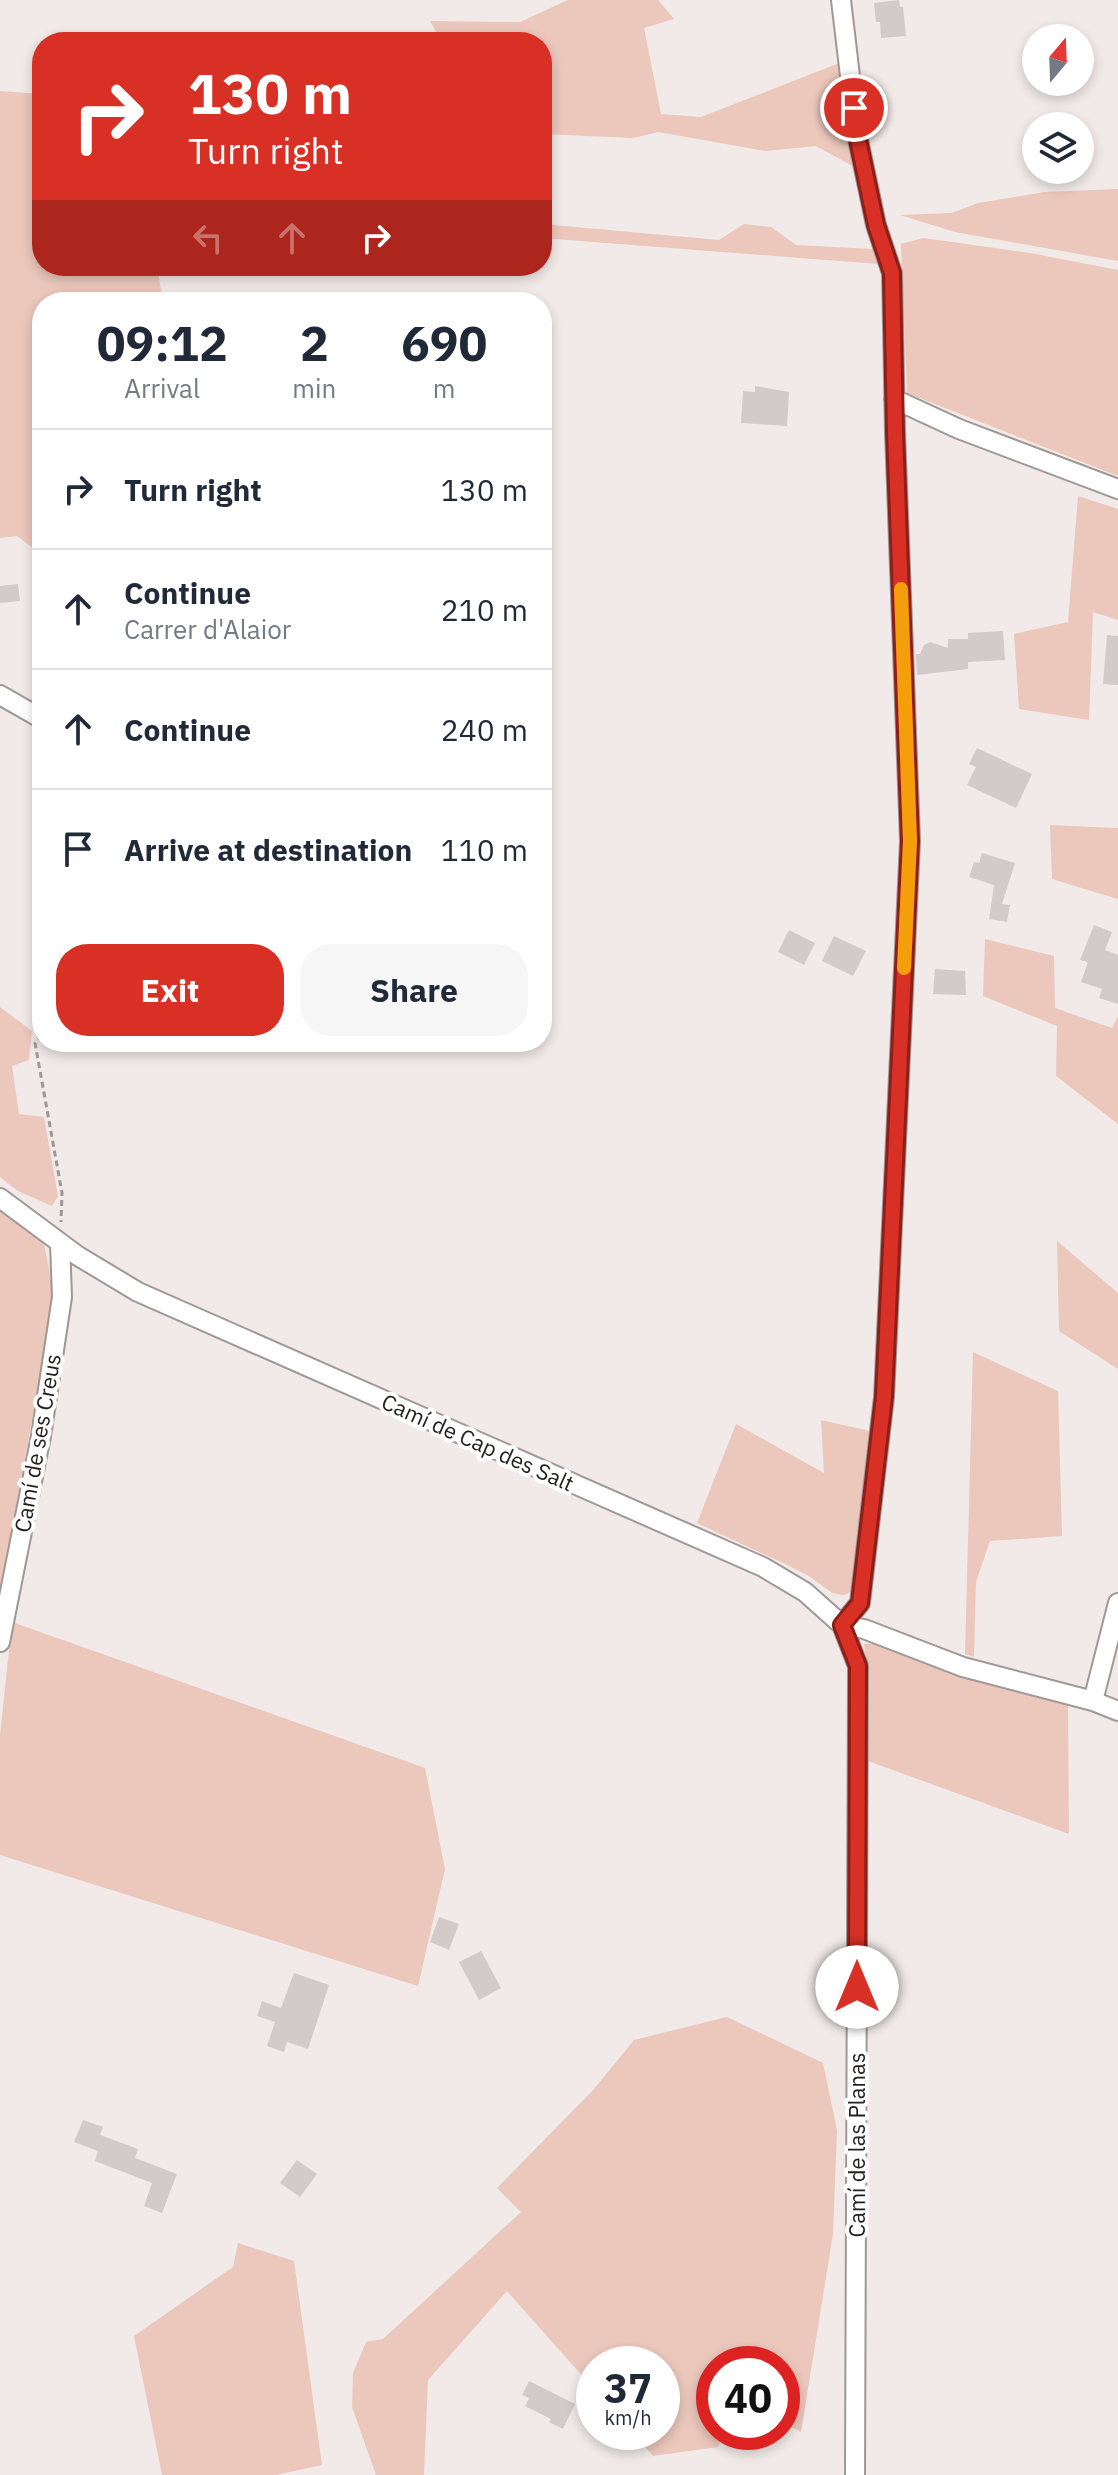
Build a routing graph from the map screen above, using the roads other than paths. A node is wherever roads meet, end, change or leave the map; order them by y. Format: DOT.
graph roads {
  1 [pos="841,0"];
  2 [pos="894,399"];
  3 [pos="1118,489"];
  4 [pos="0,695"];
  5 [pos="32,713"];
  6 [pos="0,1198"];
  7 [pos="60,1243"];
  8 [pos="1118,1603"];
  9 [pos="842,1625"];
  10 [pos="0,1642"];
  11 [pos="1093,1701"];
  12 [pos="1118,1711"];
  13 [pos="855,2475"];
  1 -- 2 [label="street"];
  2 -- 3 [label="street"];
  2 -- 9 [label="street"];
  4 -- 5 [label="street"];
  6 -- 7 [label="street, Camí de Cap des Salt"];
  7 -- 9 [label="street, Camí de Cap des Salt"];
  7 -- 10 [label="street, Camí de ses Creus"];
  8 -- 11 [label="street"];
  9 -- 11 [label="street, Camí de Cap des Salt"];
  9 -- 13 [label="street, Camí de las Planas"];
  11 -- 12 [label="street"];
}
